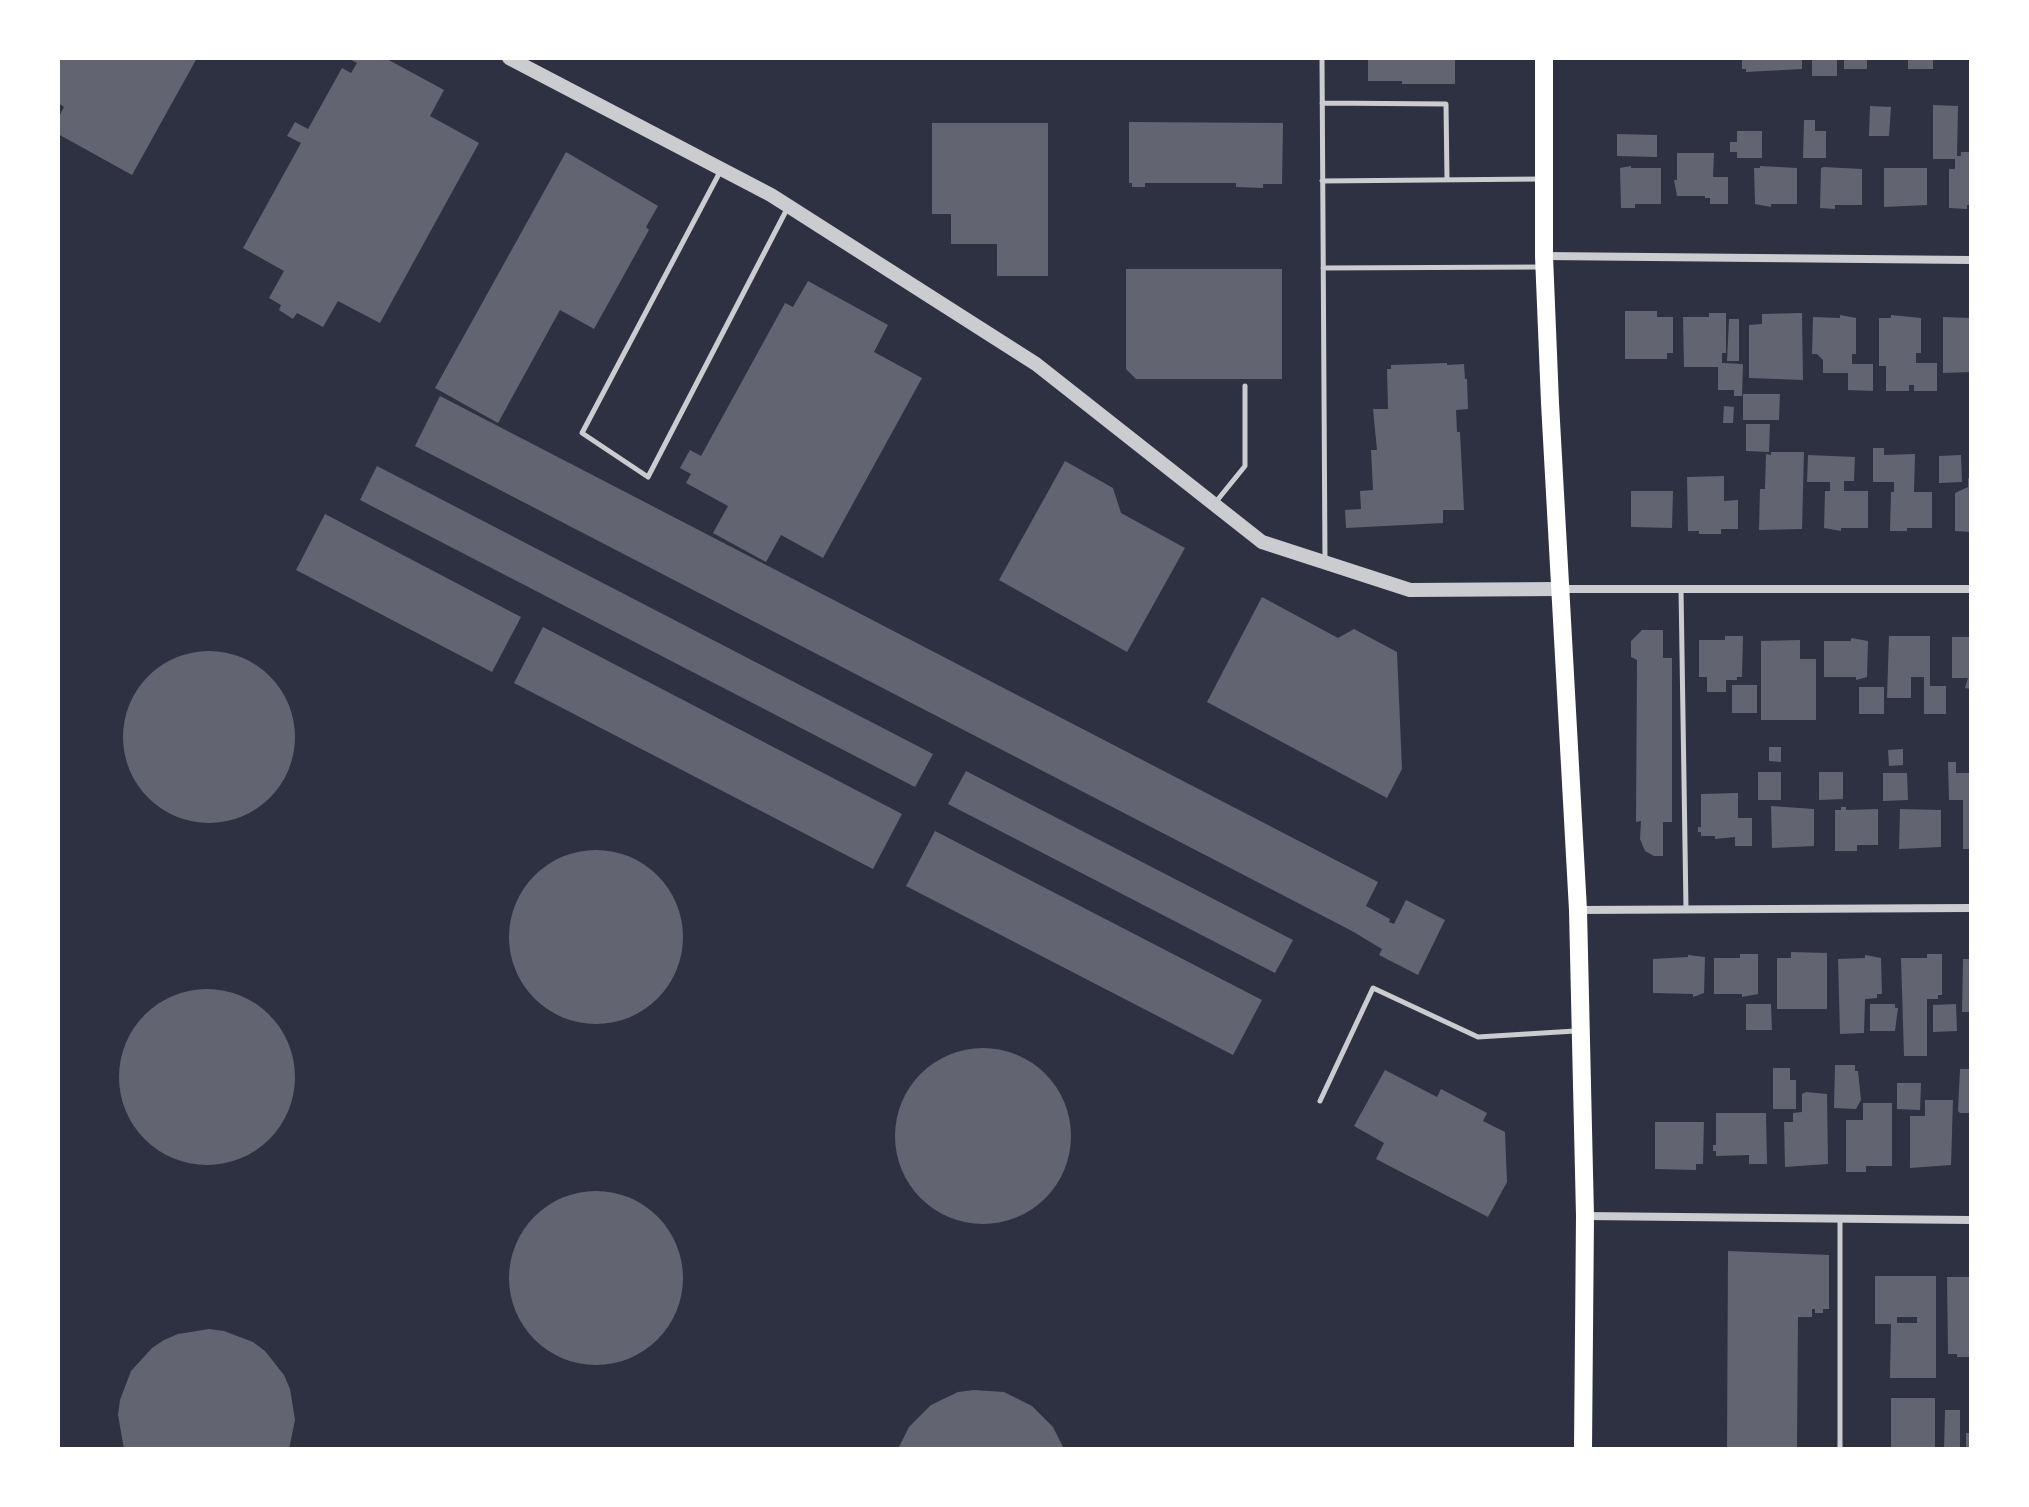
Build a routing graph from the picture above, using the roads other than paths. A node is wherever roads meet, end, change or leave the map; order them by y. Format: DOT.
graph roads {
  1 [pos="509,58"];
  2 [pos="1322,58"];
  3 [pos="1544,58"];
  4 [pos="1322,103"];
  5 [pos="721,169"];
  6 [pos="1544,179"];
  7 [pos="1447,180"];
  8 [pos="1322,181"];
  9 [pos="788,206"];
  10 [pos="1971,260"];
  11 [pos="1545,261"];
  12 [pos="1323,268"];
  13 [pos="1245,386"];
  14 [pos="1215,504"];
  15 [pos="1325,562"];
  16 [pos="1559,589"];
  17 [pos="1681,589"];
  18 [pos="1971,589"];
  19 [pos="1971,908"];
  20 [pos="1686,909"];
  21 [pos="1578,910"];
  22 [pos="1581,1031"];
  23 [pos="1320,1101"];
  24 [pos="1585,1216"];
  25 [pos="1840,1220"];
  26 [pos="1971,1220"];
  27 [pos="1583,1449"];
  28 [pos="1840,1449"];
  1 -- 5 [label="street"];
  2 -- 4 [label="lane"];
  3 -- 6 [label="main road"];
  4 -- 7 [label="lane"];
  4 -- 8 [label="lane"];
  5 -- 9 [label="street"];
  5 -- 9 [label="lane"];
  6 -- 7 [label="lane"];
  6 -- 11 [label="main road"];
  7 -- 8 [label="lane"];
  8 -- 12 [label="lane"];
  9 -- 14 [label="street"];
  10 -- 11 [label="street"];
  11 -- 12 [label="lane"];
  11 -- 16 [label="main road"];
  12 -- 15 [label="lane"];
  13 -- 14 [label="lane"];
  14 -- 15 [label="street"];
  15 -- 16 [label="street"];
  16 -- 17 [label="street"];
  16 -- 21 [label="main road"];
  17 -- 18 [label="street"];
  17 -- 20 [label="lane"];
  19 -- 20 [label="street"];
  20 -- 21 [label="street"];
  21 -- 22 [label="main road"];
  22 -- 23 [label="lane"];
  22 -- 24 [label="main road"];
  24 -- 25 [label="street"];
  24 -- 27 [label="main road"];
  25 -- 26 [label="street"];
  25 -- 28 [label="lane"];
}
